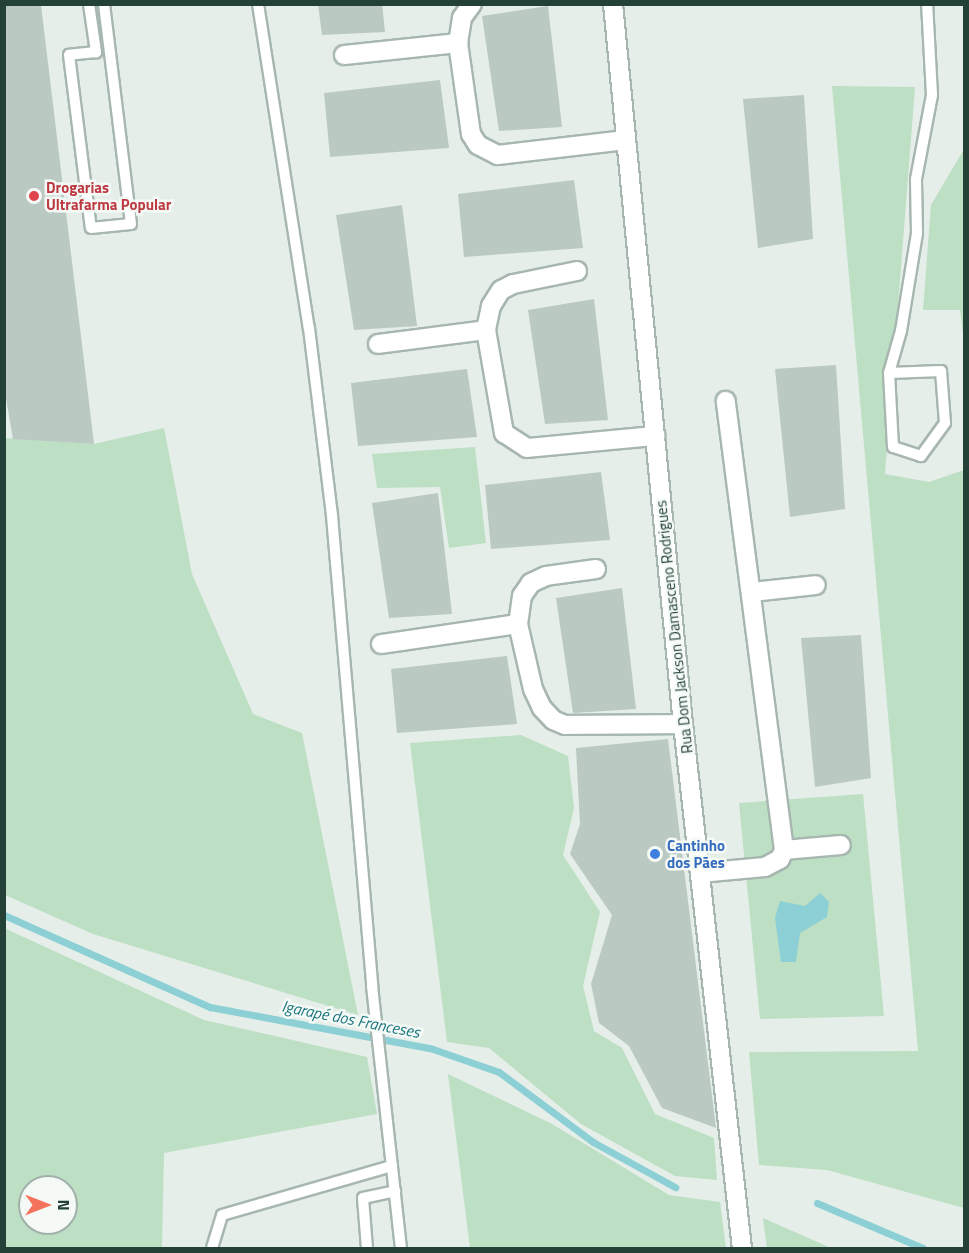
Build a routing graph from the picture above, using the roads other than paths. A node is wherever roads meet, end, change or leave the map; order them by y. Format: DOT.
graph roads {
  1 [pos="89,4"];
  2 [pos="104,4"];
  3 [pos="258,4"];
  4 [pos="472,4"];
  5 [pos="613,4"];
  6 [pos="927,4"];
  7 [pos="458,43"];
  8 [pos="344,55"];
  9 [pos="625,140"];
  10 [pos="577,271"];
  11 [pos="486,330"];
  12 [pos="378,344"];
  13 [pos="889,373"];
  14 [pos="726,401"];
  15 [pos="655,436"];
  16 [pos="596,569"];
  17 [pos="816,585"];
  18 [pos="752,592"];
  19 [pos="518,624"];
  20 [pos="381,644"];
  21 [pos="683,724"];
  22 [pos="841,845"];
  23 [pos="784,850"];
  24 [pos="700,873"];
  25 [pos="392,1166"];
  26 [pos="395,1191"];
  27 [pos="212,1248"];
  28 [pos="367,1248"];
  29 [pos="401,1248"];
  30 [pos="741,1248"];
  1 -- 2 [label="lane"];
  3 -- 25 [label="lane"];
  4 -- 7 [label="street"];
  5 -- 9 [label="street, Rua Dom Jackson Damasceno Rodrigues"];
  6 -- 13 [label="lane"];
  7 -- 8 [label="street"];
  7 -- 9 [label="street"];
  9 -- 15 [label="street, Rua Dom Jackson Damasceno Rodrigues"];
  10 -- 11 [label="street"];
  11 -- 12 [label="street"];
  11 -- 15 [label="street"];
  13 -- 13 [label="lane"];
  14 -- 18 [label="street"];
  15 -- 21 [label="street, Rua Dom Jackson Damasceno Rodrigues"];
  16 -- 19 [label="street"];
  17 -- 18 [label="street"];
  18 -- 23 [label="street"];
  19 -- 20 [label="street"];
  19 -- 21 [label="street"];
  21 -- 24 [label="street, Rua Dom Jackson Damasceno Rodrigues"];
  22 -- 23 [label="street"];
  23 -- 24 [label="street"];
  24 -- 30 [label="street, Rua Dom Jackson Damasceno Rodrigues"];
  25 -- 26 [label="lane"];
  25 -- 27 [label="lane"];
  26 -- 28 [label="lane"];
  26 -- 29 [label="lane"];
}
